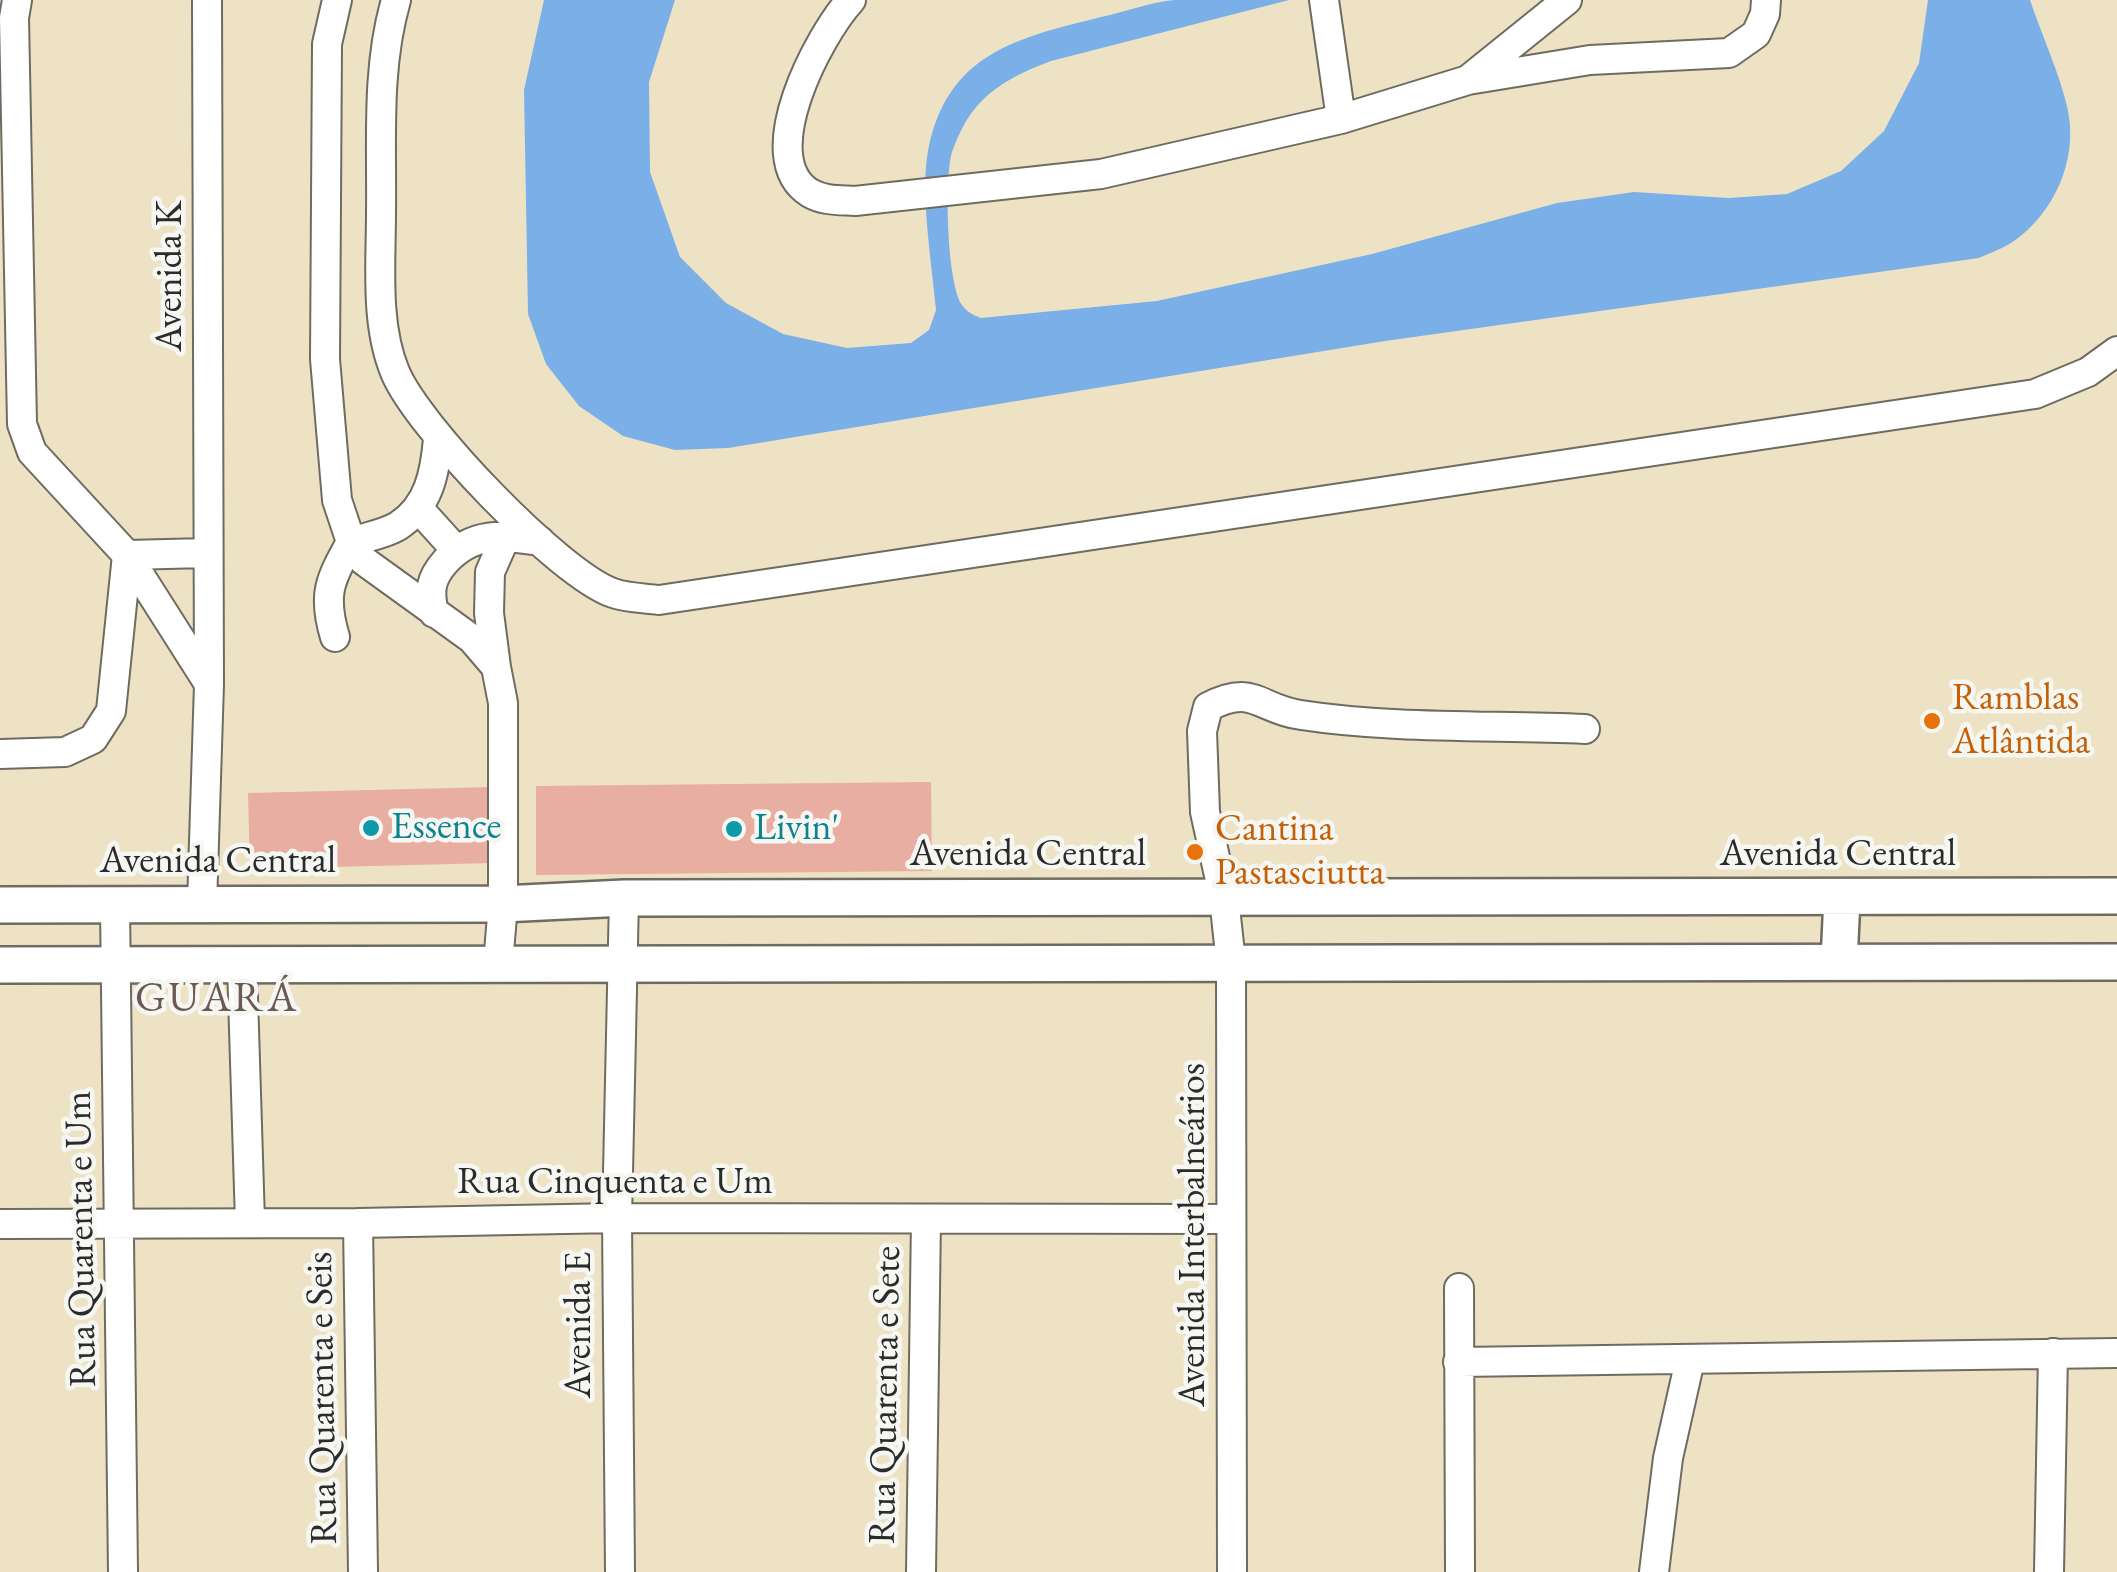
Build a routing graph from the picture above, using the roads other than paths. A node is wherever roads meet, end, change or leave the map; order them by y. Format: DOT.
graph roads {
  1 [pos="18,0"];
  2 [pos="208,0"];
  3 [pos="336,0"];
  4 [pos="396,0"];
  5 [pos="851,0"];
  6 [pos="1566,0"];
  7 [pos="1766,0"];
  8 [pos="1324,2"];
  9 [pos="1468,80"];
  10 [pos="8,105"];
  11 [pos="1342,119"];
  12 [pos="2117,352"];
  13 [pos="438,439"];
  14 [pos="418,508"];
  15 [pos="506,536"];
  16 [pos="540,540"];
  17 [pos="351,542"];
  18 [pos="456,550"];
  19 [pos="206,553"];
  20 [pos="127,556"];
  21 [pos="434,613"];
  22 [pos="335,636"];
  23 [pos="496,667"];
  24 [pos="209,684"];
  25 [pos="1584,728"];
  26 [pos="0,754"];
  27 [pos="2117,896"];
  28 [pos="624,898"];
  29 [pos="1224,898"];
  30 [pos="1842,898"];
  31 [pos="503,904"];
  32 [pos="0,905"];
  33 [pos="115,905"];
  34 [pos="202,905"];
  35 [pos="1840,962"];
  36 [pos="2117,962"];
  37 [pos="1232,963"];
  38 [pos="498,964"];
  39 [pos="621,964"];
  40 [pos="0,965"];
  41 [pos="115,965"];
  42 [pos="242,965"];
  43 [pos="617,1218"];
  44 [pos="1231,1219"];
  45 [pos="926,1220"];
  46 [pos="250,1222"];
  47 [pos="358,1223"];
  48 [pos="0,1224"];
  49 [pos="120,1224"];
  50 [pos="1459,1288"];
  51 [pos="2053,1353"];
  52 [pos="2117,1354"];
  53 [pos="1690,1360"];
  54 [pos="1458,1362"];
  55 [pos="123,1572"];
  56 [pos="363,1572"];
  57 [pos="620,1572"];
  58 [pos="921,1572"];
  59 [pos="1232,1572"];
  60 [pos="1460,1572"];
  61 [pos="1654,1572"];
  62 [pos="2049,1572"];
  1 -- 10 [label="street"];
  2 -- 19 [label="street, Avenida K"];
  3 -- 17 [label="street"];
  4 -- 13 [label="street"];
  5 -- 11 [label="street"];
  6 -- 9 [label="street"];
  7 -- 9 [label="street"];
  8 -- 11 [label="street"];
  9 -- 11 [label="street"];
  10 -- 20 [label="street"];
  12 -- 16 [label="street"];
  13 -- 14 [label="street"];
  13 -- 16 [label="street"];
  14 -- 17 [label="street"];
  14 -- 18 [label="street"];
  15 -- 16 [label="street"];
  15 -- 18 [label="street"];
  15 -- 23 [label="street"];
  17 -- 21 [label="street"];
  17 -- 22 [label="street"];
  18 -- 21 [label="street"];
  19 -- 20 [label="street"];
  19 -- 24 [label="street, Avenida K"];
  20 -- 24 [label="street"];
  20 -- 26 [label="street"];
  21 -- 23 [label="street"];
  23 -- 31 [label="street"];
  24 -- 34 [label="street, Avenida K"];
  25 -- 29 [label="street, Avenida Interbalneários"];
  27 -- 30 [label="main road, Avenida Central"];
  28 -- 29 [label="main road, Avenida Central"];
  28 -- 31 [label="main road, Avenida Central"];
  28 -- 39 [label="street, Avenida E"];
  29 -- 30 [label="main road, Avenida Central"];
  29 -- 37 [label="street, Avenida Interbalneários"];
  30 -- 35 [label="main road"];
  31 -- 34 [label="main road, Avenida Central"];
  31 -- 38 [label="street"];
  32 -- 33 [label="main road, Avenida Central"];
  33 -- 34 [label="main road, Avenida Central"];
  33 -- 41 [label="street, Rua Quarenta e Um"];
  35 -- 36 [label="main road"];
  35 -- 37 [label="main road"];
  37 -- 39 [label="main road"];
  37 -- 44 [label="street, Avenida Interbalneários"];
  38 -- 39 [label="main road"];
  38 -- 42 [label="main road"];
  39 -- 43 [label="street, Avenida E"];
  40 -- 41 [label="main road"];
  41 -- 42 [label="main road"];
  41 -- 49 [label="street, Rua Quarenta e Um"];
  42 -- 46 [label="street"];
  43 -- 45 [label="street, Rua Cinquenta e Um"];
  43 -- 47 [label="street, Rua Cinquenta e Um"];
  43 -- 57 [label="street, Avenida E"];
  44 -- 45 [label="street, Rua Cinquenta e Um"];
  44 -- 59 [label="street, Avenida Interbalneários"];
  45 -- 58 [label="street, Rua Quarenta e Sete"];
  46 -- 47 [label="street, Rua Cinquenta e Um"];
  46 -- 49 [label="street, Rua Cinquenta e Um"];
  47 -- 56 [label="street, Rua Quarenta e Seis"];
  48 -- 49 [label="street, Rua Cinquenta e Um"];
  49 -- 55 [label="street, Rua Quarenta e Um"];
  50 -- 54 [label="street"];
  51 -- 52 [label="street"];
  51 -- 53 [label="street"];
  51 -- 62 [label="street"];
  53 -- 54 [label="street"];
  53 -- 61 [label="street"];
  54 -- 60 [label="street"];
}
